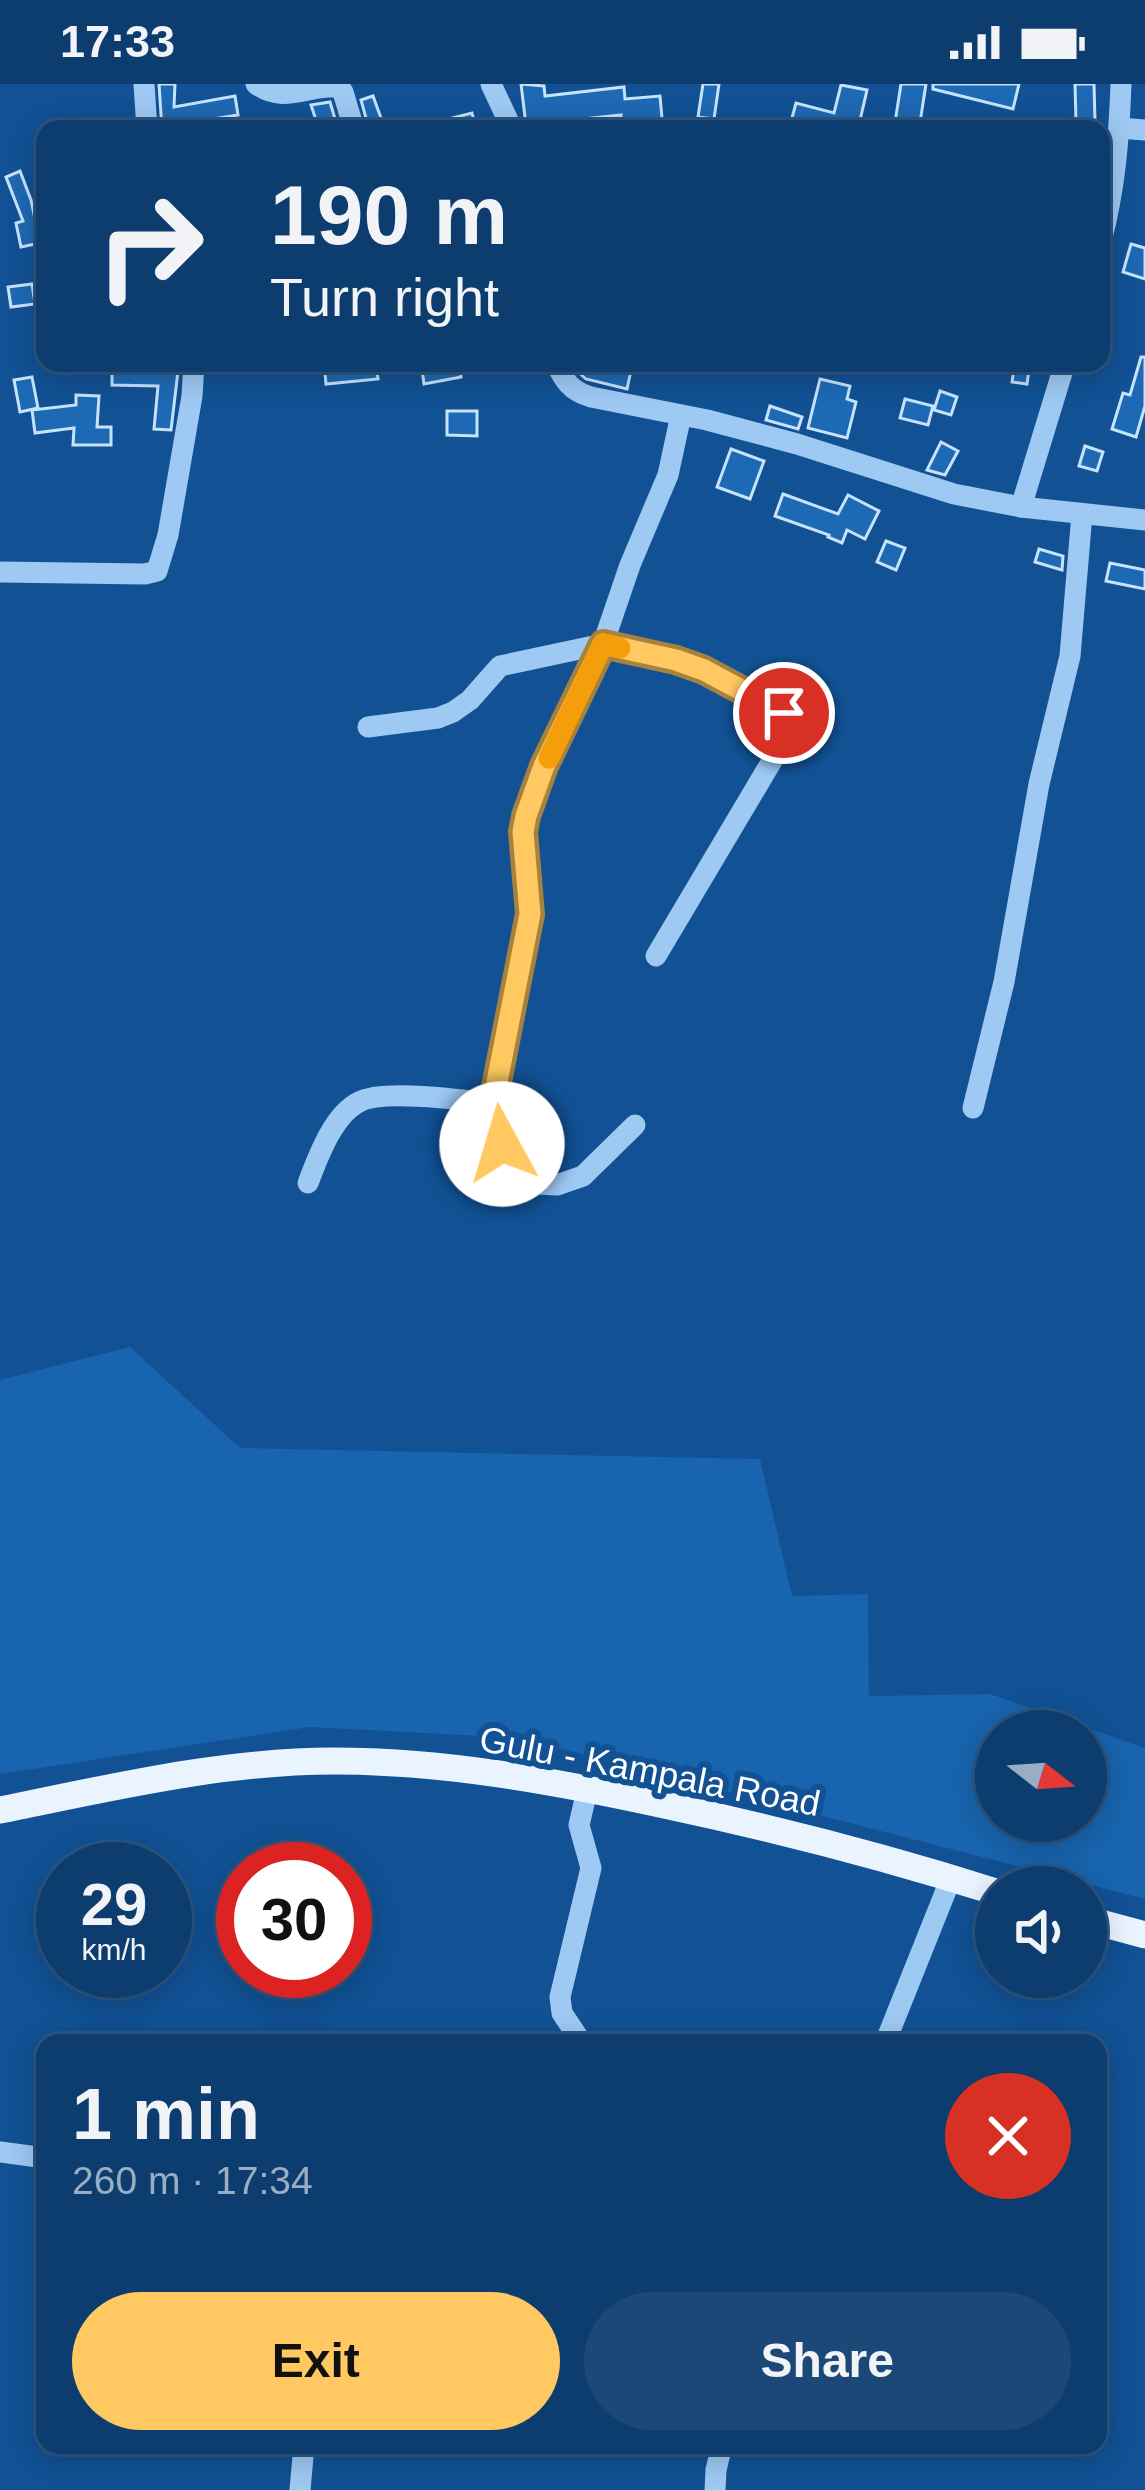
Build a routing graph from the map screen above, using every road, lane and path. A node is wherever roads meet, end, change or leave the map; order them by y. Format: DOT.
graph roads {
  1 [pos="144,84"];
  2 [pos="256,84"];
  3 [pos="490,84"];
  4 [pos="1121,84"];
  5 [pos="146,120"];
  6 [pos="352,120"];
  7 [pos="508,120"];
  8 [pos="1119,128"];
  9 [pos="1145,130"];
  10 [pos="1110,198"];
  11 [pos="193,372"];
  12 [pos="560,372"];
  13 [pos="1062,372"];
  14 [pos="681,415"];
  15 [pos="1021,507"];
  16 [pos="1082,514"];
  17 [pos="1145,520"];
  18 [pos="0,572"];
  19 [pos="603,644"];
  20 [pos="368,727"];
  21 [pos="656,956"];
  22 [pos="494,1104"];
  23 [pos="973,1108"];
  24 [pos="634,1126"];
  25 [pos="308,1183"];
  26 [pos="598,1790"];
  27 [pos="0,1810"];
  28 [pos="951,1878"];
  29 [pos="975,1885"];
  30 [pos="1107,1924"];
  31 [pos="1145,1934"];
  32 [pos="576,2034"];
  33 [pos="889,2034"];
  34 [pos="0,2152"];
  35 [pos="36,2157"];
  36 [pos="303,2454"];
  37 [pos="720,2454"];
  38 [pos="300,2490"];
  39 [pos="716,2490"];
  1 -- 5 [label="street"];
  2 -- 6 [label="street"];
  3 -- 7 [label="street"];
  4 -- 8 [label="street"];
  8 -- 9 [label="street"];
  8 -- 10 [label="street"];
  11 -- 18 [label="street"];
  12 -- 14 [label="street"];
  13 -- 15 [label="street"];
  14 -- 15 [label="street"];
  14 -- 19 [label="street"];
  15 -- 16 [label="street"];
  16 -- 17 [label="street"];
  16 -- 23 [label="street"];
  19 -- 20 [label="street"];
  19 -- 21 [label="street"];
  19 -- 22 [label="street"];
  22 -- 24 [label="street"];
  22 -- 25 [label="street"];
  26 -- 27 [label="main road, Gulu - Kampala Road"];
  26 -- 28 [label="main road, Gulu - Kampala Road"];
  26 -- 32 [label="street"];
  28 -- 29 [label="main road, Gulu - Kampala Road"];
  28 -- 33 [label="street"];
  30 -- 31 [label="main road"];
  34 -- 35 [label="street"];
  36 -- 38 [label="street"];
  37 -- 39 [label="street"];
}
